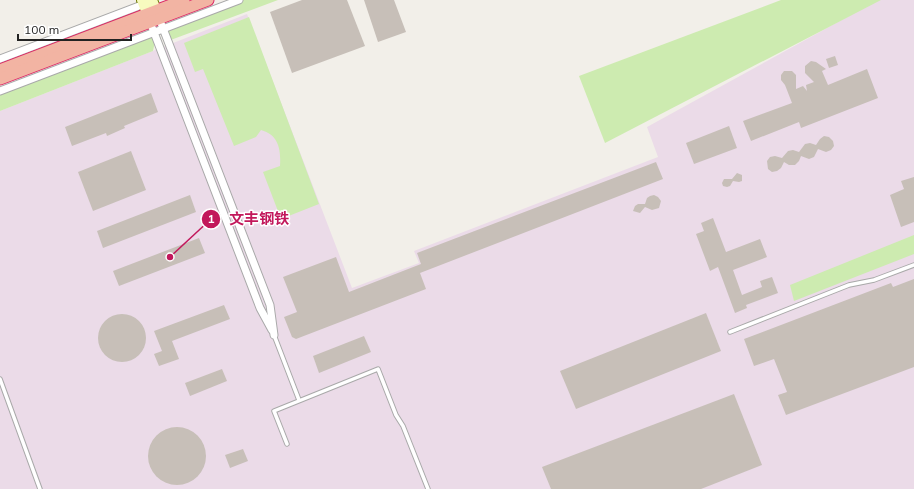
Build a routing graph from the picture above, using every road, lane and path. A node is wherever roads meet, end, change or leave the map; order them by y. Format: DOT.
graph roads {
  1 [pos="184,0"];
  2 [pos="208,0"];
  3 [pos="239,0"];
  4 [pos="152,12"];
  5 [pos="0,59"];
  6 [pos="0,70"];
  7 [pos="0,79"];
  8 [pos="0,91"];
  9 [pos="914,265"];
  10 [pos="730,332"];
  11 [pos="274,335"];
  12 [pos="0,379"];
  13 [pos="299,400"];
  14 [pos="287,444"];
  15 [pos="40,489"];
  16 [pos="428,489"];
  1 -- 4 [label="highway"];
  2 -- 4 [label="highway"];
  3 -- 4 [label="street"];
  4 -- 5 [label="street"];
  4 -- 6 [label="highway"];
  4 -- 7 [label="highway"];
  4 -- 8 [label="street"];
  4 -- 11 [label="street"];
  4 -- 11 [label="street"];
  9 -- 10 [label="lane"];
  11 -- 13 [label="lane"];
  12 -- 15 [label="lane"];
  13 -- 14 [label="lane"];
  13 -- 16 [label="lane"];
}
